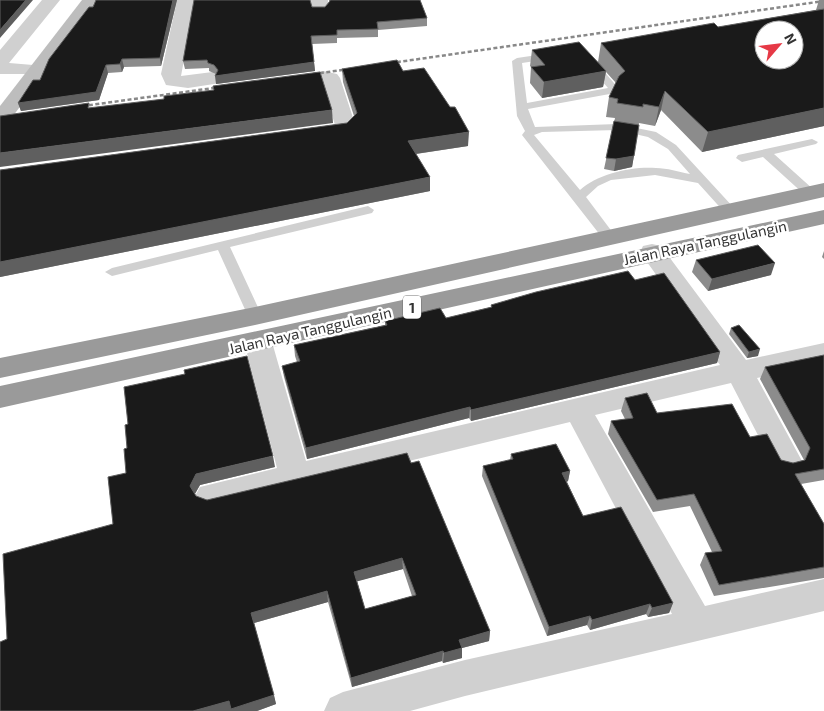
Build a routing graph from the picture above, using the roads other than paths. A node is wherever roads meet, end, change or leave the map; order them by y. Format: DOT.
graph roads {
  1 [pos="51,0"];
  2 [pos="91,0"];
  3 [pos="186,0"];
  4 [pos="562,54"];
  5 [pos="586,58"];
  6 [pos="0,62"];
  7 [pos="303,66"];
  8 [pos="0,68"];
  9 [pos="38,70"];
  10 [pos="165,100"];
  11 [pos="522,107"];
  12 [pos="29,118"];
  13 [pos="0,121"];
  14 [pos="531,131"];
  15 [pos="294,137"];
  16 [pos="812,142"];
  17 [pos="766,153"];
  18 [pos="742,158"];
  19 [pos="700,180"];
  20 [pos="817,191"];
  21 [pos="579,197"];
  22 [pos="368,210"];
  23 [pos="730,211"];
  24 [pos="824,217"];
  25 [pos="609,238"];
  26 [pos="222,245"];
  27 [pos="652,252"];
  28 [pos="112,272"];
  29 [pos="256,329"];
  30 [pos="824,353"];
  31 [pos="0,368"];
  32 [pos="740,371"];
  33 [pos="0,397"];
  34 [pos="584,422"];
  35 [pos="787,461"];
  36 [pos="294,476"];
  37 [pos="211,496"];
  38 [pos="824,595"];
  39 [pos="696,624"];
  40 [pos="343,711"];
  1 -- 6 [label="street"];
  2 -- 9 [label="street"];
  3 -- 7 [label="street"];
  4 -- 11 [label="lane"];
  5 -- 11 [label="lane"];
  8 -- 9 [label="street"];
  9 -- 13 [label="street"];
  10 -- 15 [label="street"];
  11 -- 14 [label="lane"];
  12 -- 13 [label="street"];
  14 -- 19 [label="lane"];
  14 -- 21 [label="lane"];
  16 -- 17 [label="lane"];
  17 -- 18 [label="lane"];
  17 -- 20 [label="lane"];
  19 -- 21 [label="lane"];
  19 -- 23 [label="lane"];
  20 -- 23 [label="highway, Jalan Raya Tanggulangin / 1"];
  21 -- 25 [label="lane"];
  22 -- 26 [label="lane"];
  23 -- 25 [label="highway, Jalan Raya Tanggulangin / 1"];
  24 -- 27 [label="highway, Jalan Raya Tanggulangin / 1"];
  25 -- 29 [label="highway, Jalan Raya Tanggulangin / 1"];
  26 -- 28 [label="lane"];
  26 -- 29 [label="lane"];
  27 -- 29 [label="highway, Jalan Raya Tanggulangin / 1"];
  27 -- 32 [label="street"];
  29 -- 31 [label="highway, Jalan Raya Tanggulangin / 1"];
  29 -- 33 [label="highway, Jalan Raya Tanggulangin / 1"];
  29 -- 36 [label="street"];
  30 -- 32 [label="street"];
  32 -- 35 [label="street"];
  32 -- 36 [label="street"];
  34 -- 39 [label="street"];
  36 -- 37 [label="street"];
  38 -- 39 [label="street"];
  39 -- 40 [label="street"];
}
